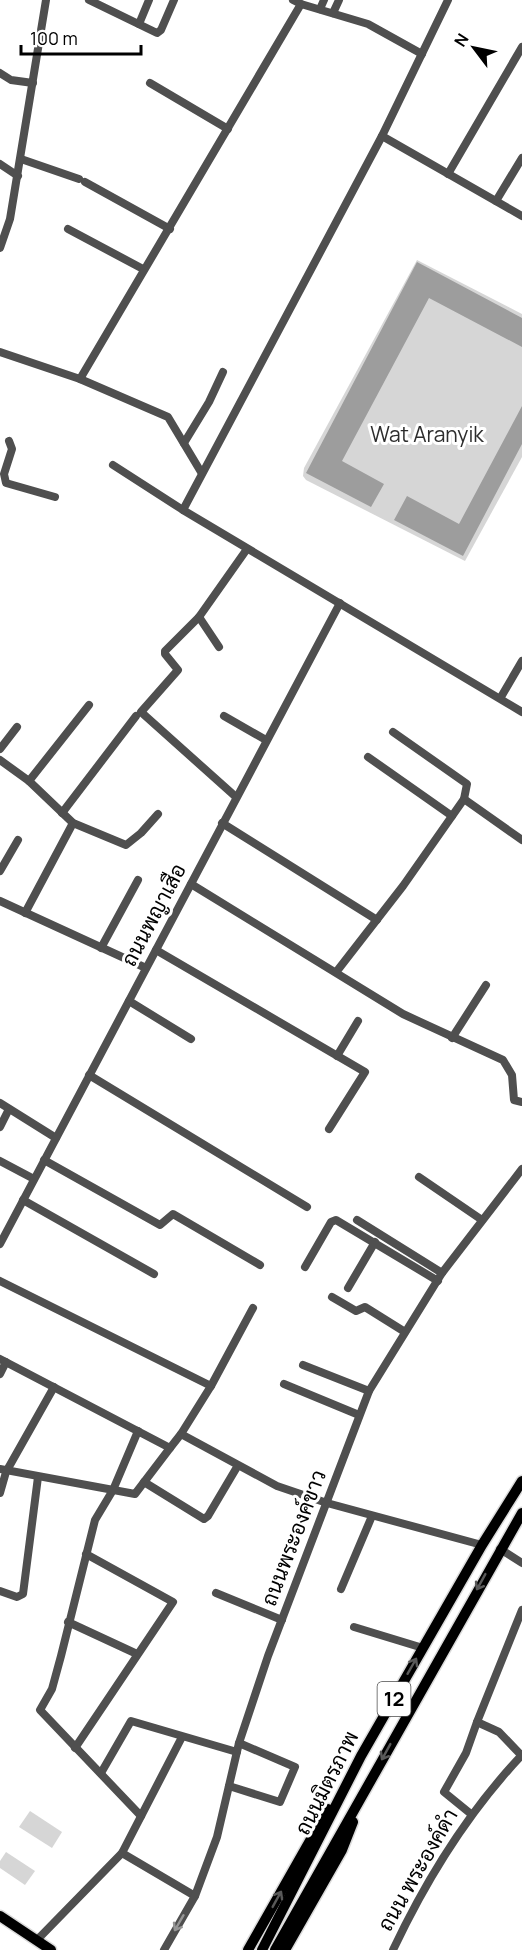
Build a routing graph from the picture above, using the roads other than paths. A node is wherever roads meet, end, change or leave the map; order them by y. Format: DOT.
graph roads {
  1 [pos="46,0"];
  2 [pos="88,0"];
  3 [pos="149,0"];
  4 [pos="174,0"];
  5 [pos="324,0"];
  6 [pos="339,0"];
  7 [pos="448,0"];
  8 [pos="297,2"];
  9 [pos="320,9"];
  10 [pos="333,13"];
  11 [pos="139,24"];
  12 [pos="522,47"];
  13 [pos="422,54"];
  14 [pos="0,73"];
  15 [pos="33,83"];
  16 [pos="150,83"];
  17 [pos="228,129"];
  18 [pos="382,136"];
  19 [pos="522,158"];
  20 [pos="21,159"];
  21 [pos="0,164"];
  22 [pos="448,174"];
  23 [pos="18,176"];
  24 [pos="495,201"];
  25 [pos="522,216"];
  26 [pos="69,229"];
  27 [pos="170,229"];
  28 [pos="0,248"];
  29 [pos="143,270"];
  30 [pos="0,352"];
  31 [pos="223,372"];
  32 [pos="80,379"];
  33 [pos="9,441"];
  34 [pos="184,443"];
  35 [pos="113,465"];
  36 [pos="201,472"];
  37 [pos="55,497"];
  38 [pos="183,510"];
  39 [pos="247,549"];
  40 [pos="340,603"];
  41 [pos="199,617"];
  42 [pos="219,647"];
  43 [pos="522,661"];
  44 [pos="501,697"];
  45 [pos="89,705"];
  46 [pos="522,712"];
  47 [pos="136,716"];
  48 [pos="224,716"];
  49 [pos="17,727"];
  50 [pos="393,732"];
  51 [pos="266,741"];
  52 [pos="0,750"];
  53 [pos="368,757"];
  54 [pos="0,760"];
  55 [pos="29,781"];
  56 [pos="236,797"];
  57 [pos="464,799"];
  58 [pos="62,813"];
  59 [pos="158,814"];
  60 [pos="452,816"];
  61 [pos="73,823"];
  62 [pos="222,823"];
  63 [pos="18,840"];
  64 [pos="522,840"];
  65 [pos="0,871"];
  66 [pos="138,880"];
  67 [pos="191,884"];
  68 [pos="0,901"];
  69 [pos="26,913"];
  70 [pos="376,920"];
  71 [pos="101,948"];
  72 [pos="156,950"];
  73 [pos="146,968"];
  74 [pos="337,971"];
  75 [pos="486,985"];
  76 [pos="129,1001"];
  77 [pos="358,1021"];
  78 [pos="452,1038"];
  79 [pos="191,1039"];
  80 [pos="337,1056"];
  81 [pos="89,1075"];
  82 [pos="522,1102"];
  83 [pos="0,1103"];
  84 [pos="9,1109"];
  85 [pos="0,1127"];
  86 [pos="329,1129"];
  87 [pos="56,1138"];
  88 [pos="44,1160"];
  89 [pos="0,1161"];
  90 [pos="522,1169"];
  91 [pos="419,1177"];
  92 [pos="34,1179"];
  93 [pos="23,1200"];
  94 [pos="307,1207"];
  95 [pos="357,1220"];
  96 [pos="482,1220"];
  97 [pos="375,1242"];
  98 [pos="0,1244"];
  99 [pos="260,1265"];
  100 [pos="305,1267"];
  101 [pos="154,1274"];
  102 [pos="440,1277"];
  103 [pos="0,1281"];
  104 [pos="348,1288"];
  105 [pos="332,1297"];
  106 [pos="253,1308"];
  107 [pos="405,1332"];
  108 [pos="3,1361"];
  109 [pos="303,1365"];
  110 [pos="0,1374"];
  111 [pos="285,1384"];
  112 [pos="211,1386"];
  113 [pos="54,1387"];
  114 [pos="369,1391"];
  115 [pos="359,1415"];
  116 [pos="138,1431"];
  117 [pos="181,1434"];
  118 [pos="170,1448"];
  119 [pos="237,1467"];
  120 [pos="3,1470"];
  121 [pos="38,1477"];
  122 [pos="522,1481"];
  123 [pos="144,1482"];
  124 [pos="113,1490"];
  125 [pos="0,1493"];
  126 [pos="327,1503"];
  127 [pos="522,1513"];
  128 [pos="372,1516"];
  129 [pos="482,1545"];
  130 [pos="500,1549"];
  131 [pos="86,1554"];
  132 [pos="522,1563"];
  133 [pos="341,1589"];
  134 [pos="0,1591"];
  135 [pos="216,1593"];
  136 [pos="522,1610"];
  137 [pos="282,1620"];
  138 [pos="68,1622"];
  139 [pos="354,1627"];
  140 [pos="511,1637"];
  141 [pos="522,1640"];
  142 [pos="423,1648"];
  143 [pos="137,1654"];
  144 [pos="477,1722"];
  145 [pos="182,1737"];
  146 [pos="238,1747"];
  147 [pos="75,1748"];
  148 [pos="522,1755"];
  149 [pos="362,1756"];
  150 [pos="102,1773"];
  151 [pos="229,1786"];
  152 [pos="367,1786"];
  153 [pos="471,1814"];
  154 [pos="141,1816"];
  155 [pos="122,1853"];
  156 [pos="195,1896"];
  157 [pos="0,1916"];
  158 [pos="37,1941"];
  159 [pos="396,1949"];
  160 [pos="51,1950"];
  161 [pos="164,1950"];
  162 [pos="248,1950"];
  163 [pos="262,1950"];
  164 [pos="276,1950"];
  165 [pos="285,1950"];
  1 -- 15 [label="street"];
  2 -- 11 [label="street"];
  3 -- 11 [label="street"];
  4 -- 11 [label="street"];
  5 -- 9 [label="street"];
  6 -- 10 [label="street"];
  7 -- 13 [label="street"];
  8 -- 9 [label="street"];
  8 -- 17 [label="street"];
  9 -- 10 [label="street"];
  10 -- 13 [label="street"];
  12 -- 22 [label="street"];
  13 -- 18 [label="street"];
  14 -- 15 [label="street"];
  15 -- 20 [label="street"];
  16 -- 17 [label="street"];
  17 -- 27 [label="street"];
  18 -- 22 [label="street"];
  18 -- 36 [label="street"];
  19 -- 24 [label="street"];
  20 -- 23 [label="street"];
  20 -- 27 [label="street"];
  21 -- 23 [label="street"];
  22 -- 24 [label="street"];
  23 -- 28 [label="street"];
  24 -- 25 [label="street"];
  26 -- 29 [label="street"];
  27 -- 29 [label="street"];
  29 -- 32 [label="street"];
  30 -- 32 [label="street"];
  31 -- 34 [label="street"];
  32 -- 34 [label="street"];
  33 -- 37 [label="street"];
  34 -- 36 [label="street"];
  35 -- 38 [label="street"];
  36 -- 38 [label="street"];
  38 -- 39 [label="street"];
  39 -- 40 [label="street"];
  39 -- 41 [label="street"];
  40 -- 44 [label="street"];
  40 -- 51 [label="street, ถนนพญาเสือ"];
  41 -- 42 [label="street"];
  41 -- 56 [label="street"];
  43 -- 44 [label="street"];
  44 -- 46 [label="street"];
  45 -- 55 [label="street"];
  47 -- 58 [label="street"];
  48 -- 51 [label="street"];
  49 -- 52 [label="street"];
  50 -- 57 [label="street"];
  51 -- 56 [label="street, ถนนพญาเสือ"];
  53 -- 60 [label="street"];
  54 -- 55 [label="street"];
  55 -- 58 [label="street"];
  56 -- 62 [label="street, ถนนพญาเสือ"];
  57 -- 60 [label="street"];
  57 -- 64 [label="street"];
  58 -- 61 [label="street"];
  59 -- 61 [label="street"];
  60 -- 70 [label="street"];
  61 -- 69 [label="street"];
  62 -- 67 [label="street, ถนนพญาเสือ"];
  62 -- 70 [label="street"];
  63 -- 65 [label="street"];
  66 -- 71 [label="street"];
  67 -- 72 [label="street, ถนนพญาเสือ"];
  67 -- 74 [label="street"];
  68 -- 69 [label="street"];
  69 -- 71 [label="street"];
  70 -- 74 [label="street"];
  71 -- 73 [label="street"];
  72 -- 73 [label="street, ถนนพญาเสือ"];
  72 -- 80 [label="street"];
  73 -- 76 [label="street, ถนนพญาเสือ"];
  74 -- 78 [label="street"];
  75 -- 78 [label="street"];
  76 -- 79 [label="street"];
  76 -- 81 [label="street, ถนนพญาเสือ"];
  77 -- 80 [label="street"];
  78 -- 82 [label="street"];
  80 -- 86 [label="street"];
  81 -- 87 [label="street, ถนนพญาเสือ"];
  81 -- 94 [label="street"];
  83 -- 84 [label="street"];
  84 -- 85 [label="street"];
  84 -- 87 [label="street"];
  87 -- 88 [label="street, ถนนพญาเสือ"];
  88 -- 92 [label="street, ถนนพญาเสือ"];
  88 -- 99 [label="street"];
  89 -- 92 [label="street"];
  90 -- 96 [label="street, ถนนพระองค์ขาว"];
  91 -- 96 [label="street"];
  92 -- 93 [label="street, ถนนพญาเสือ"];
  93 -- 98 [label="street, ถนนพญาเสือ"];
  93 -- 101 [label="street"];
  95 -- 102 [label="street"];
  96 -- 102 [label="street, ถนนพระองค์ขาว"];
  97 -- 100 [label="street"];
  97 -- 102 [label="street"];
  97 -- 104 [label="street"];
  102 -- 107 [label="street, ถนนพระองค์ขาว"];
  103 -- 112 [label="street"];
  105 -- 107 [label="street"];
  106 -- 112 [label="street"];
  107 -- 114 [label="street, ถนนพระองค์ขาว"];
  108 -- 110 [label="street"];
  108 -- 113 [label="street"];
  109 -- 114 [label="street"];
  111 -- 115 [label="street"];
  112 -- 117 [label="street"];
  113 -- 116 [label="street"];
  113 -- 120 [label="street"];
  114 -- 115 [label="street, ถนนพระองค์ขาว"];
  115 -- 126 [label="street, ถนนพระองค์ขาว"];
  116 -- 118 [label="street"];
  116 -- 124 [label="street"];
  117 -- 118 [label="street"];
  117 -- 119 [label="street"];
  118 -- 123 [label="street"];
  119 -- 123 [label="street"];
  119 -- 126 [label="street"];
  120 -- 121 [label="street"];
  120 -- 125 [label="street"];
  121 -- 124 [label="street"];
  121 -- 134 [label="street"];
  122 -- 129 [label="main road, ถนนมิตรภาพ / 12"];
  123 -- 124 [label="street"];
  124 -- 131 [label="street"];
  126 -- 128 [label="street"];
  126 -- 137 [label="street, ถนนพระองค์ขาว"];
  127 -- 130 [label="main road, ถนนมิตรภาพ / 12"];
  128 -- 129 [label="street"];
  128 -- 133 [label="street"];
  129 -- 142 [label="main road, ถนนมิตรภาพ / 12"];
  130 -- 132 [label="street"];
  130 -- 152 [label="main road, ถนนมิตรภาพ / 12, one-way"];
  131 -- 138 [label="street"];
  131 -- 143 [label="street"];
  135 -- 137 [label="street"];
  136 -- 140 [label="street"];
  137 -- 146 [label="street, ถนนพระองค์ขาว"];
  138 -- 143 [label="street"];
  138 -- 147 [label="street"];
  139 -- 142 [label="street"];
  140 -- 141 [label="street"];
  140 -- 144 [label="street"];
  149 -- 142 [label="main road, ถนนมิตรภาพ / 12, one-way"];
  143 -- 147 [label="street"];
  144 -- 148 [label="street"];
  144 -- 153 [label="street"];
  145 -- 146 [label="street"];
  145 -- 150 [label="street"];
  145 -- 154 [label="street"];
  146 -- 151 [label="street, ถนนพระองค์ขาว"];
  146 -- 151 [label="street"];
  147 -- 150 [label="street"];
  148 -- 153 [label="street, ถนน พระองค์ดำ"];
  162 -- 149 [label="main road, one-way"];
  149 -- 163 [label="main road, ถนนมิตรภาพ / 12"];
  150 -- 154 [label="street"];
  151 -- 156 [label="street, ถนนพระองค์ขาว"];
  152 -- 164 [label="main road, ถนนมิตรภาพ / 12"];
  152 -- 165 [label="main road"];
  153 -- 159 [label="street, ถนน พระองค์ดำ"];
  154 -- 155 [label="street"];
  155 -- 156 [label="street"];
  155 -- 158 [label="street"];
  156 -- 161 [label="street, ถนนพระองค์ขาว, one-way"];
  157 -- 158 [label="main road"];
  158 -- 160 [label="main road"];
}
